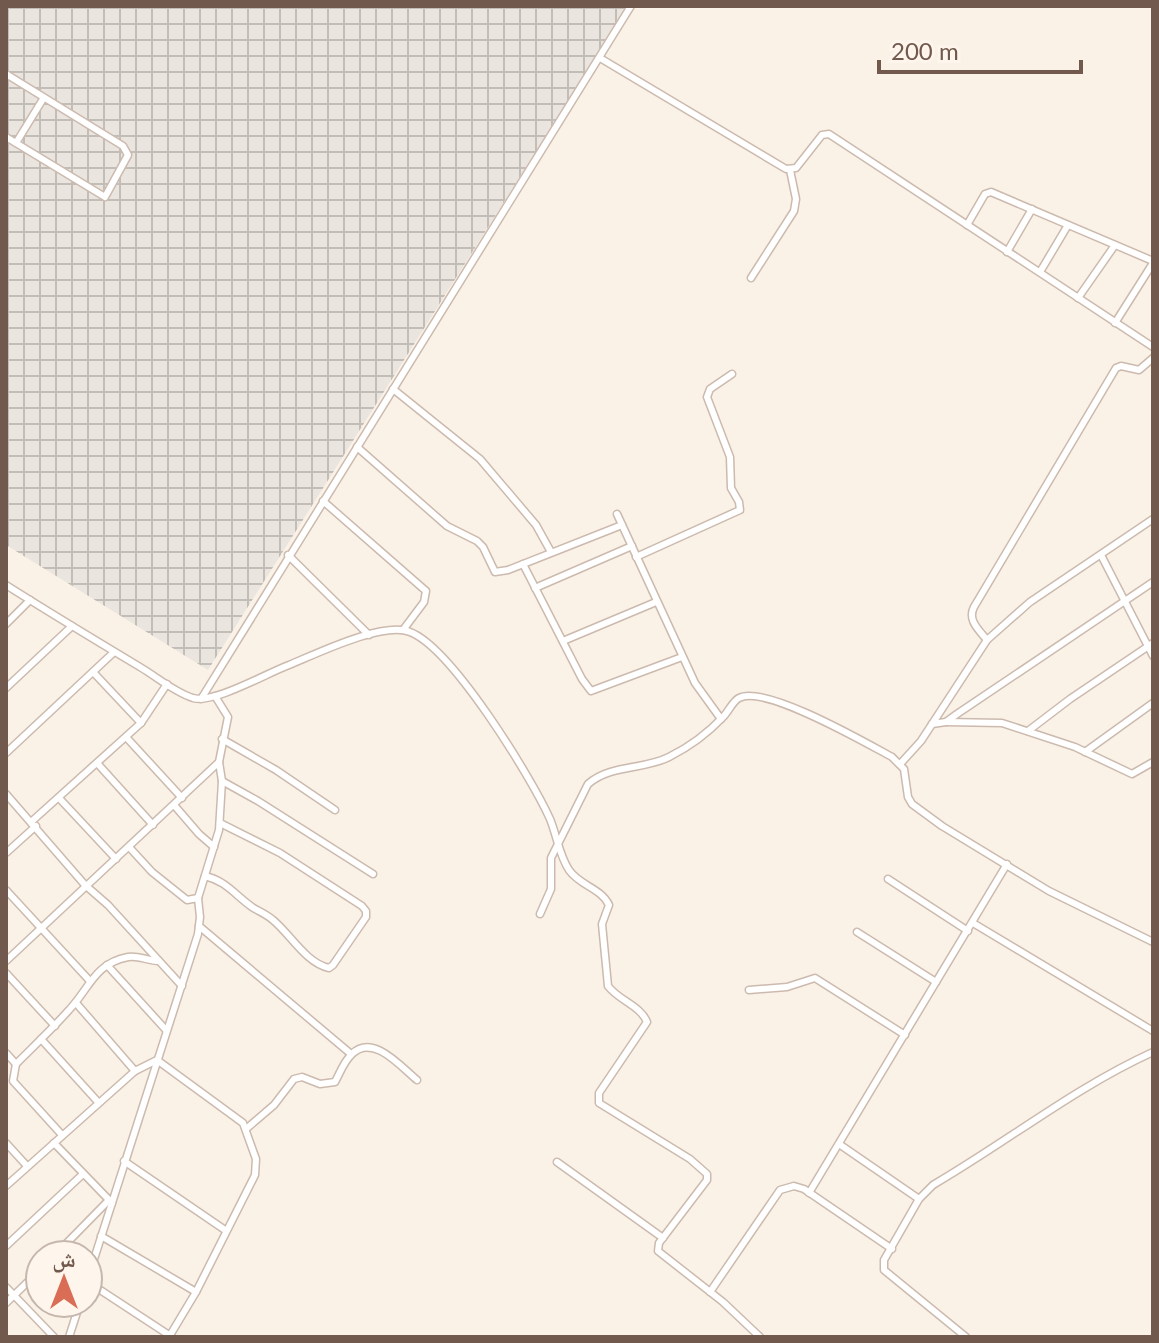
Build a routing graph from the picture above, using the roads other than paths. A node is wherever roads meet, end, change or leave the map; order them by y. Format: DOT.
graph roads {
  1 [pos="631,6"];
  2 [pos="600,58"];
  3 [pos="6,74"];
  4 [pos="43,99"];
  5 [pos="6,137"];
  6 [pos="16,143"];
  7 [pos="790,170"];
  8 [pos="1032,209"];
  9 [pos="967,225"];
  10 [pos="1068,225"];
  11 [pos="1115,245"];
  12 [pos="1007,252"];
  13 [pos="1153,262"];
  14 [pos="1040,272"];
  15 [pos="751,278"];
  16 [pos="1078,298"];
  17 [pos="1115,323"];
  18 [pos="1153,347"];
  19 [pos="1153,358"];
  20 [pos="732,374"];
  21 [pos="393,389"];
  22 [pos="357,447"];
  23 [pos="323,501"];
  24 [pos="617,514"];
  25 [pos="1153,519"];
  26 [pos="622,525"];
  27 [pos="543,541"];
  28 [pos="632,546"];
  29 [pos="551,552"];
  30 [pos="288,555"];
  31 [pos="1101,555"];
  32 [pos="538,557"];
  33 [pos="636,557"];
  34 [pos="523,564"];
  35 [pos="1153,582"];
  36 [pos="6,585"];
  37 [pos="535,588"];
  38 [pos="30,600"];
  39 [pos="1124,601"];
  40 [pos="656,602"];
  41 [pos="6,624"];
  42 [pos="72,626"];
  43 [pos="403,630"];
  44 [pos="369,635"];
  45 [pos="987,640"];
  46 [pos="563,641"];
  47 [pos="1150,644"];
  48 [pos="113,653"];
  49 [pos="1153,656"];
  50 [pos="682,657"];
  51 [pos="93,672"];
  52 [pos="167,684"];
  53 [pos="6,688"];
  54 [pos="215,696"];
  55 [pos="201,699"];
  56 [pos="1153,703"];
  57 [pos="721,719"];
  58 [pos="946,722"];
  59 [pos="141,723"];
  60 [pos="932,724"];
  61 [pos="1028,731"];
  62 [pos="126,737"];
  63 [pos="222,739"];
  64 [pos="1085,752"];
  65 [pos="6,753"];
  66 [pos="219,762"];
  67 [pos="1153,762"];
  68 [pos="97,763"];
  69 [pos="901,763"];
  70 [pos="222,781"];
  71 [pos="6,794"];
  72 [pos="59,798"];
  73 [pos="182,798"];
  74 [pos="174,805"];
  75 [pos="335,810"];
  76 [pos="220,823"];
  77 [pos="34,824"];
  78 [pos="153,825"];
  79 [pos="558,843"];
  80 [pos="129,847"];
  81 [pos="214,847"];
  82 [pos="6,853"];
  83 [pos="116,859"];
  84 [pos="1007,864"];
  85 [pos="373,874"];
  86 [pos="205,876"];
  87 [pos="888,879"];
  88 [pos="85,885"];
  89 [pos="6,890"];
  90 [pos="198,898"];
  91 [pos="540,914"];
  92 [pos="973,923"];
  93 [pos="199,926"];
  94 [pos="41,929"];
  95 [pos="968,931"];
  96 [pos="857,932"];
  97 [pos="1153,942"];
  98 [pos="6,961"];
  99 [pos="159,961"];
  100 [pos="107,965"];
  101 [pos="6,973"];
  102 [pos="89,980"];
  103 [pos="936,982"];
  104 [pos="182,986"];
  105 [pos="749,990"];
  106 [pos="76,1003"];
  107 [pos="55,1026"];
  108 [pos="166,1030"];
  109 [pos="1153,1031"];
  110 [pos="905,1035"];
  111 [pos="41,1039"];
  112 [pos="1153,1052"];
  113 [pos="6,1053"];
  114 [pos="351,1054"];
  115 [pos="157,1060"];
  116 [pos="16,1064"];
  117 [pos="135,1071"];
  118 [pos="417,1080"];
  119 [pos="98,1102"];
  120 [pos="246,1129"];
  121 [pos="62,1135"];
  122 [pos="6,1143"];
  123 [pos="54,1143"];
  124 [pos="839,1144"];
  125 [pos="124,1161"];
  126 [pos="557,1162"];
  127 [pos="27,1166"];
  128 [pos="83,1174"];
  129 [pos="6,1186"];
  130 [pos="809,1193"];
  131 [pos="919,1199"];
  132 [pos="110,1201"];
  133 [pos="225,1230"];
  134 [pos="101,1236"];
  135 [pos="663,1238"];
  136 [pos="71,1239"];
  137 [pos="100,1239"];
  138 [pos="6,1246"];
  139 [pos="892,1249"];
  140 [pos="6,1287"];
  141 [pos="24,1287"];
  142 [pos="104,1291"];
  143 [pos="196,1292"];
  144 [pos="710,1292"];
  145 [pos="15,1296"];
  146 [pos="6,1303"];
  147 [pos="171,1336"];
  148 [pos="54,1337"];
  149 [pos="760,1337"];
  150 [pos="966,1337"];
  1 -- 2 [label="street"];
  2 -- 7 [label="street"];
  2 -- 21 [label="street"];
  3 -- 4 [label="street"];
  4 -- 6 [label="street"];
  4 -- 6 [label="street"];
  5 -- 6 [label="street"];
  7 -- 9 [label="street"];
  7 -- 15 [label="street"];
  8 -- 9 [label="street"];
  8 -- 10 [label="street"];
  8 -- 12 [label="street"];
  9 -- 12 [label="street"];
  10 -- 11 [label="street"];
  10 -- 14 [label="street"];
  11 -- 13 [label="street"];
  11 -- 16 [label="street"];
  12 -- 14 [label="street"];
  13 -- 17 [label="street"];
  14 -- 16 [label="street"];
  16 -- 17 [label="street"];
  17 -- 18 [label="street"];
  19 -- 45 [label="street"];
  20 -- 33 [label="street"];
  21 -- 22 [label="street"];
  21 -- 27 [label="street"];
  22 -- 23 [label="street"];
  22 -- 34 [label="street"];
  23 -- 30 [label="street"];
  23 -- 43 [label="street"];
  24 -- 26 [label="street"];
  25 -- 31 [label="street"];
  26 -- 28 [label="street"];
  26 -- 29 [label="street"];
  27 -- 29 [label="street"];
  27 -- 32 [label="street"];
  28 -- 33 [label="street"];
  28 -- 37 [label="street"];
  29 -- 32 [label="street"];
  30 -- 44 [label="street"];
  30 -- 55 [label="street"];
  31 -- 39 [label="street"];
  31 -- 45 [label="street"];
  32 -- 34 [label="street"];
  33 -- 40 [label="street"];
  34 -- 37 [label="street"];
  35 -- 39 [label="street"];
  36 -- 38 [label="street"];
  37 -- 46 [label="street"];
  38 -- 41 [label="street"];
  38 -- 42 [label="street"];
  39 -- 47 [label="street"];
  39 -- 58 [label="street"];
  40 -- 46 [label="street"];
  40 -- 50 [label="street"];
  42 -- 48 [label="street"];
  42 -- 53 [label="street"];
  43 -- 44 [label="street"];
  43 -- 79 [label="street"];
  44 -- 54 [label="street"];
  45 -- 60 [label="street"];
  46 -- 50 [label="street"];
  47 -- 49 [label="street"];
  47 -- 61 [label="street"];
  48 -- 51 [label="street"];
  48 -- 52 [label="street"];
  50 -- 57 [label="street"];
  51 -- 59 [label="street"];
  51 -- 65 [label="street"];
  52 -- 55 [label="street"];
  52 -- 59 [label="street"];
  54 -- 55 [label="street"];
  54 -- 63 [label="street"];
  56 -- 64 [label="street"];
  57 -- 69 [label="street"];
  57 -- 79 [label="street"];
  58 -- 60 [label="street"];
  58 -- 61 [label="street"];
  59 -- 62 [label="street"];
  60 -- 69 [label="street"];
  61 -- 64 [label="street"];
  62 -- 68 [label="street"];
  62 -- 73 [label="street"];
  63 -- 66 [label="street"];
  63 -- 75 [label="street"];
  64 -- 67 [label="street"];
  66 -- 70 [label="street"];
  66 -- 73 [label="street"];
  68 -- 72 [label="street"];
  68 -- 78 [label="street"];
  69 -- 84 [label="street"];
  70 -- 76 [label="street"];
  70 -- 85 [label="street"];
  71 -- 77 [label="street"];
  72 -- 77 [label="street"];
  72 -- 83 [label="street"];
  73 -- 74 [label="street"];
  74 -- 78 [label="street"];
  74 -- 81 [label="street"];
  76 -- 81 [label="street"];
  76 -- 86 [label="street"];
  77 -- 82 [label="street"];
  77 -- 88 [label="street"];
  78 -- 80 [label="street"];
  79 -- 91 [label="street"];
  79 -- 135 [label="street"];
  80 -- 83 [label="street"];
  80 -- 90 [label="street"];
  81 -- 86 [label="street"];
  83 -- 88 [label="street"];
  84 -- 92 [label="street"];
  84 -- 97 [label="street"];
  86 -- 90 [label="street"];
  87 -- 95 [label="street"];
  88 -- 94 [label="street"];
  88 -- 99 [label="street"];
  89 -- 94 [label="street"];
  90 -- 93 [label="street"];
  92 -- 95 [label="street"];
  92 -- 109 [label="street"];
  93 -- 104 [label="street"];
  93 -- 114 [label="street"];
  94 -- 98 [label="street"];
  94 -- 102 [label="street"];
  95 -- 103 [label="street"];
  96 -- 103 [label="street"];
  99 -- 100 [label="street"];
  99 -- 104 [label="street"];
  100 -- 102 [label="street"];
  100 -- 108 [label="street"];
  101 -- 107 [label="street"];
  102 -- 106 [label="street"];
  103 -- 110 [label="street"];
  104 -- 108 [label="street"];
  105 -- 110 [label="street"];
  106 -- 107 [label="street"];
  106 -- 117 [label="street"];
  107 -- 111 [label="street"];
  108 -- 115 [label="street"];
  110 -- 124 [label="street"];
  111 -- 116 [label="street"];
  111 -- 119 [label="street"];
  112 -- 131 [label="street"];
  113 -- 116 [label="street"];
  114 -- 118 [label="street"];
  114 -- 120 [label="street"];
  115 -- 117 [label="street"];
  115 -- 120 [label="street"];
  115 -- 125 [label="street"];
  116 -- 121 [label="street"];
  117 -- 119 [label="street"];
  119 -- 121 [label="street"];
  120 -- 133 [label="street"];
  121 -- 123 [label="street"];
  122 -- 127 [label="street"];
  123 -- 127 [label="street"];
  123 -- 128 [label="street"];
  124 -- 130 [label="street"];
  124 -- 131 [label="street"];
  125 -- 132 [label="street"];
  125 -- 133 [label="street"];
  126 -- 135 [label="street"];
  127 -- 129 [label="street"];
  128 -- 132 [label="street"];
  128 -- 138 [label="street"];
  130 -- 139 [label="street"];
  130 -- 144 [label="street"];
  131 -- 139 [label="street"];
  132 -- 134 [label="street"];
  132 -- 136 [label="street"];
  133 -- 143 [label="street"];
  134 -- 137 [label="street"];
  134 -- 143 [label="street"];
  135 -- 144 [label="street"];
  139 -- 150 [label="street"];
  140 -- 145 [label="street"];
  141 -- 145 [label="street"];
  142 -- 147 [label="street"];
  143 -- 147 [label="street"];
  144 -- 149 [label="street"];
  145 -- 146 [label="street"];
  145 -- 148 [label="street"];
}
